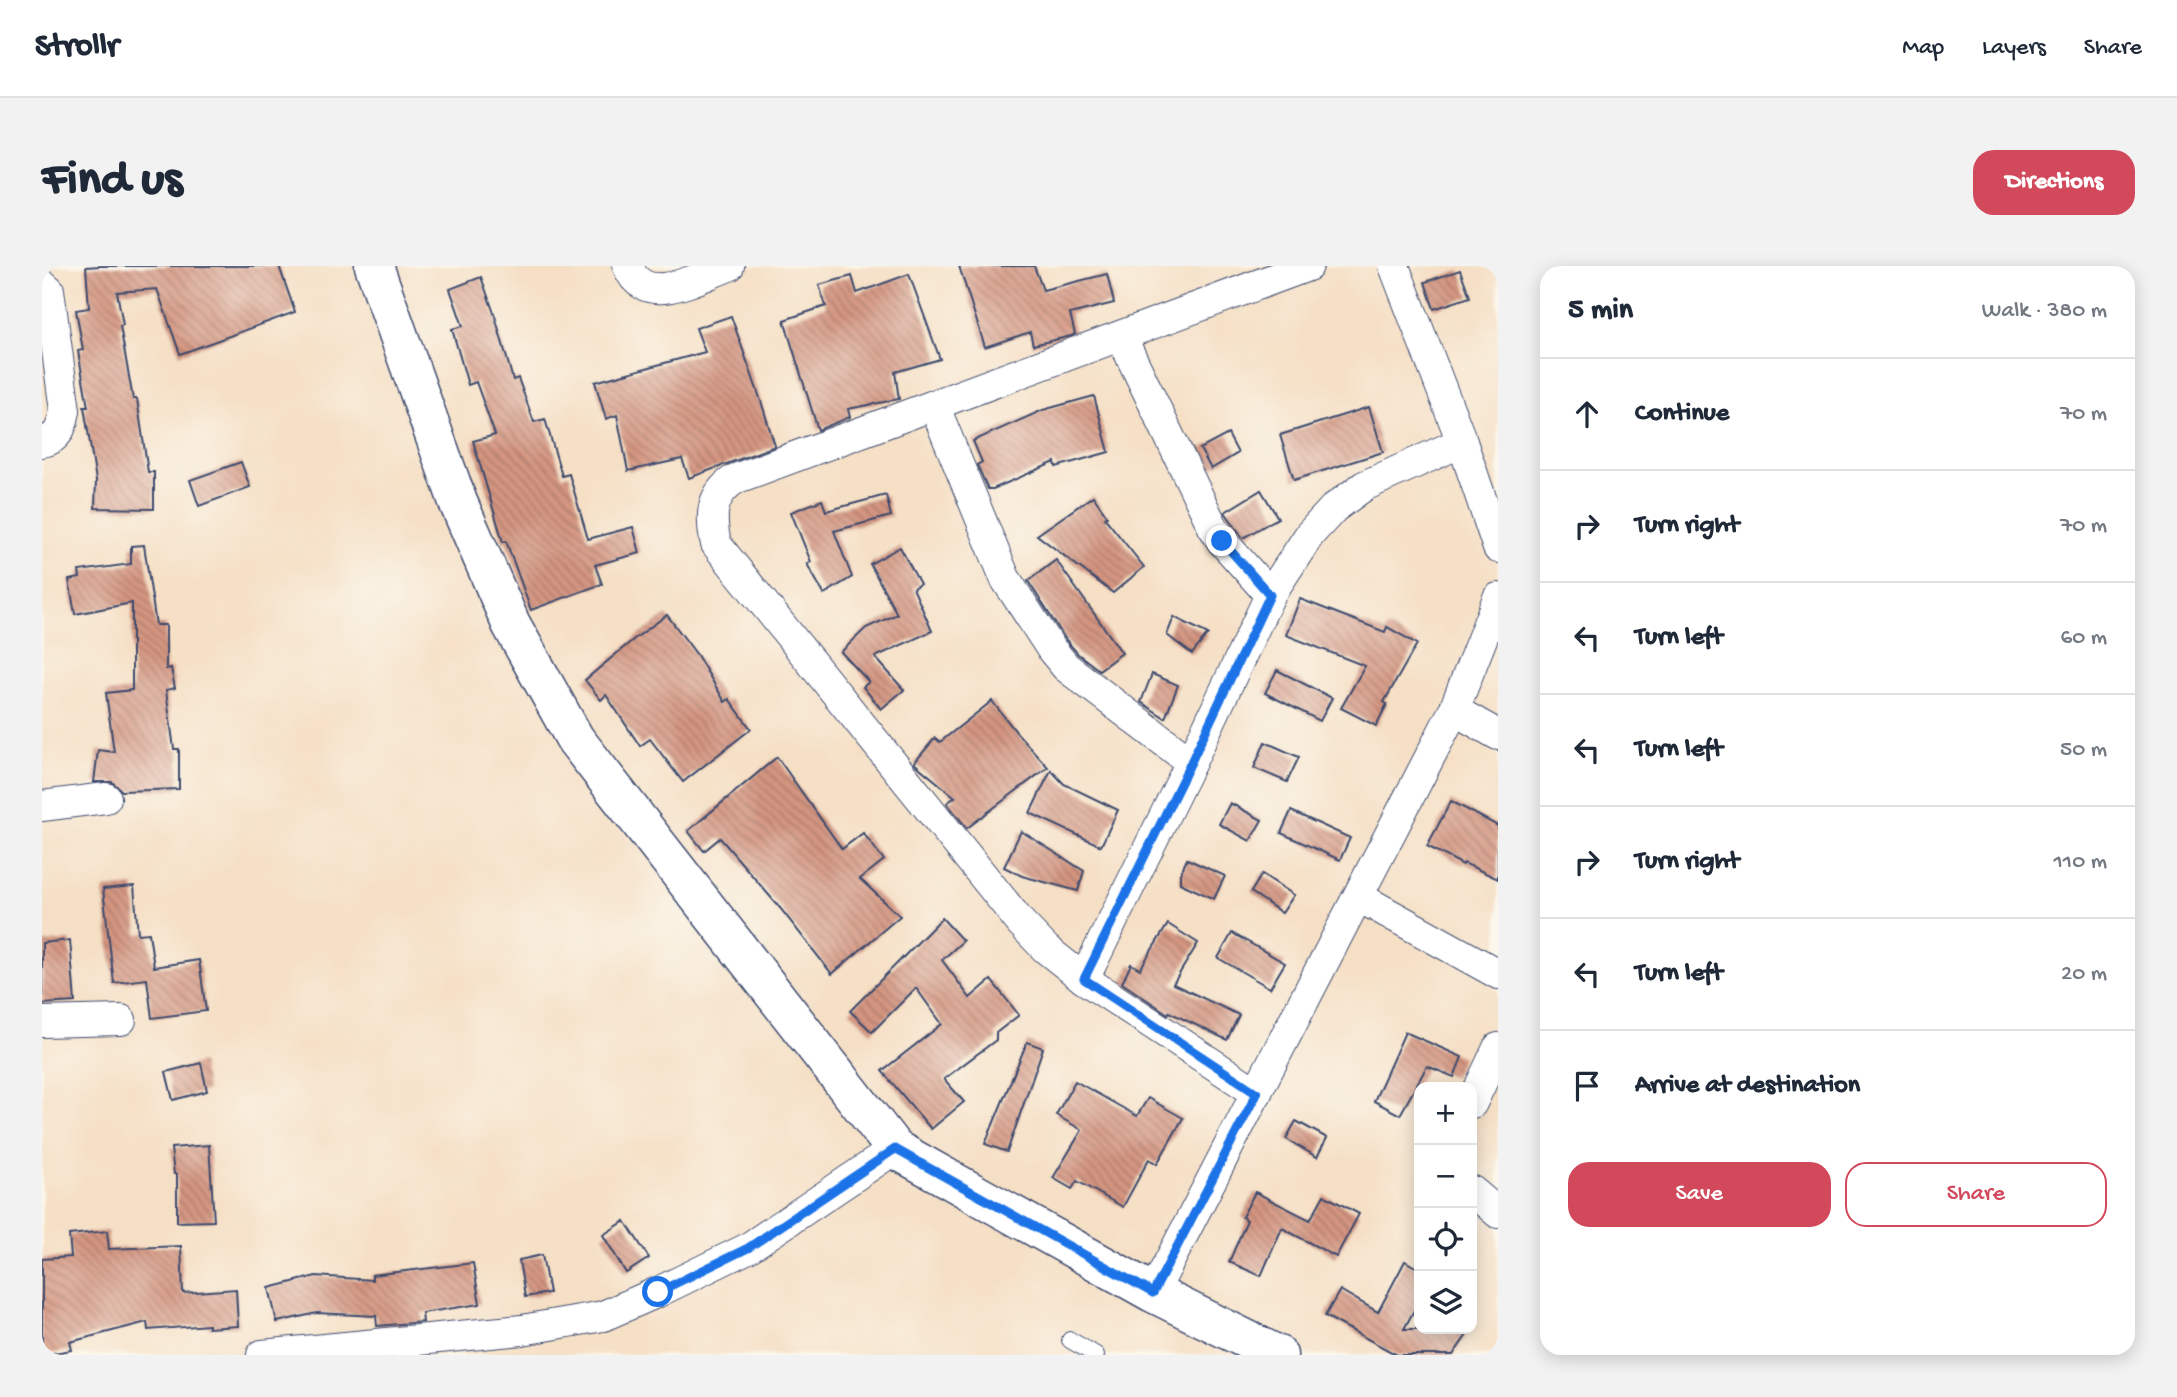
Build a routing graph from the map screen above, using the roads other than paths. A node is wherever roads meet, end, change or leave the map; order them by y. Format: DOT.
graph roads {
  1 [pos="374,266"];
  2 [pos="628,266"];
  3 [pos="729,266"];
  4 [pos="1308,266"];
  5 [pos="1394,266"];
  6 [pos="42,284"];
  7 [pos="1121,336"];
  8 [pos="934,405"];
  9 [pos="42,442"];
  10 [pos="1462,442"];
  11 [pos="1498,548"];
  12 [pos="1270,595"];
  13 [pos="1498,598"];
  14 [pos="1454,710"];
  15 [pos="1498,735"];
  16 [pos="1191,762"];
  17 [pos="106,798"];
  18 [pos="42,806"];
  19 [pos="1359,897"];
  20 [pos="1498,974"];
  21 [pos="1084,979"];
  22 [pos="121,1020"];
  23 [pos="42,1022"];
  24 [pos="1498,1048"];
  25 [pos="1477,1092"];
  26 [pos="1257,1093"];
  27 [pos="895,1149"];
  28 [pos="1477,1195"];
  29 [pos="1498,1213"];
  30 [pos="1153,1293"];
  31 [pos="1070,1340"];
  32 [pos="270,1355"];
  33 [pos="1096,1355"];
  34 [pos="1278,1355"];
  1 -- 27 [label="street"];
  2 -- 3 [label="street"];
  4 -- 7 [label="street"];
  5 -- 10 [label="street"];
  6 -- 9 [label="street"];
  7 -- 8 [label="street"];
  7 -- 12 [label="street"];
  8 -- 16 [label="street"];
  8 -- 21 [label="street"];
  10 -- 11 [label="street"];
  10 -- 12 [label="street"];
  12 -- 16 [label="street"];
  13 -- 14 [label="street"];
  14 -- 15 [label="street"];
  14 -- 19 [label="street"];
  16 -- 21 [label="street"];
  17 -- 18 [label="street"];
  19 -- 20 [label="street"];
  19 -- 26 [label="street"];
  21 -- 26 [label="street"];
  22 -- 23 [label="street"];
  24 -- 25 [label="street"];
  26 -- 30 [label="street"];
  27 -- 30 [label="street"];
  27 -- 32 [label="street"];
  28 -- 29 [label="street"];
  30 -- 34 [label="street"];
  31 -- 33 [label="lane"];
}
